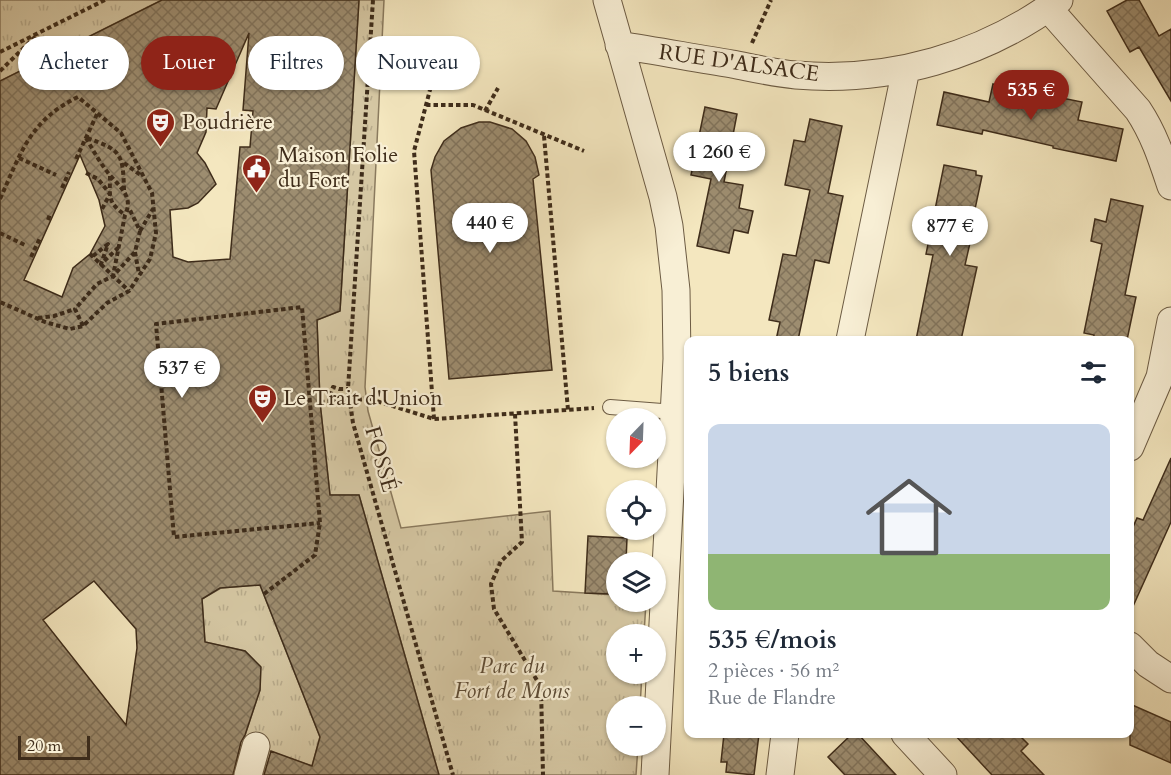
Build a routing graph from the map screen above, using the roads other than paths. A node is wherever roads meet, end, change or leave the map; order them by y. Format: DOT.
graph roads {
  1 [pos="607,0"];
  2 [pos="1053,4"];
  3 [pos="619,45"];
  4 [pos="906,69"];
  5 [pos="1171,186"];
  6 [pos="1171,321"];
  7 [pos="851,336"];
  8 [pos="610,407"];
  9 [pos="675,411"];
  10 [pos="1134,438"];
  11 [pos="1134,650"];
  12 [pos="1171,679"];
  13 [pos="785,738"];
  14 [pos="909,738"];
  15 [pos="256,746"];
  16 [pos="249,775"];
  17 [pos="655,775"];
  18 [pos="780,775"];
  19 [pos="944,775"];
  1 -- 3 [label="street"];
  2 -- 4 [label="street, RUE D'ALSACE"];
  2 -- 5 [label="street"];
  3 -- 4 [label="street, RUE D'ALSACE"];
  3 -- 9 [label="street"];
  4 -- 7 [label="street"];
  6 -- 10 [label="street"];
  8 -- 9 [label="lane"];
  9 -- 17 [label="street"];
  11 -- 12 [label="street"];
  13 -- 18 [label="street"];
  14 -- 19 [label="street"];
  15 -- 16 [label="street"];
}
